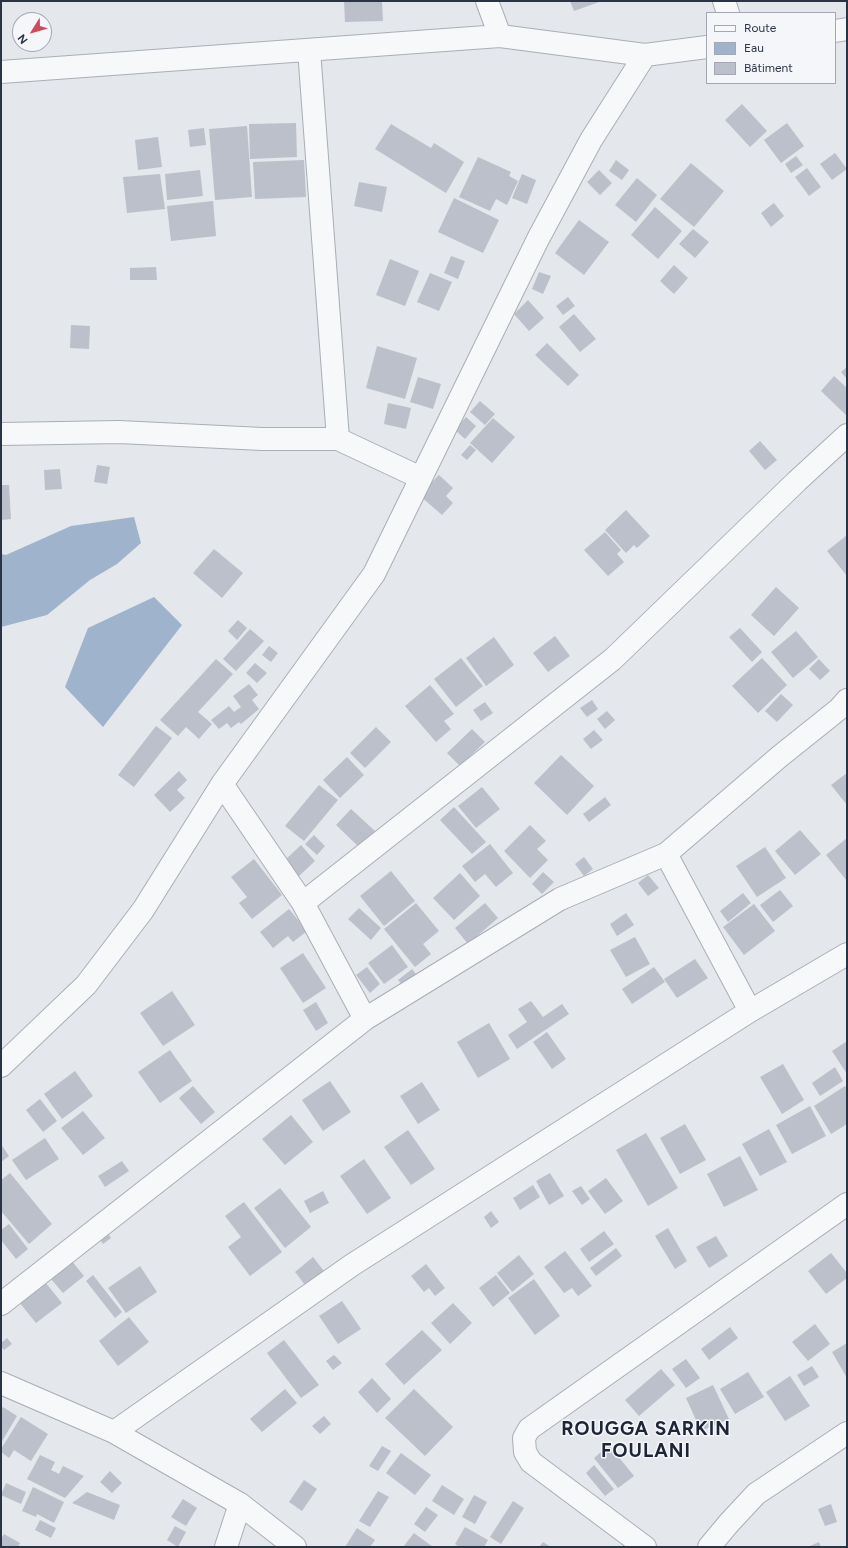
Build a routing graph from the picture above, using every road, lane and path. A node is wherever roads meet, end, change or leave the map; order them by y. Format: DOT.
graph roads {
  1 [pos="487,1"];
  2 [pos="724,1"];
  3 [pos="728,12"];
  4 [pos="847,29"];
  5 [pos="836,31"];
  6 [pos="500,36"];
  7 [pos="706,47"];
  8 [pos="309,50"];
  9 [pos="645,55"];
  10 [pos="1,72"];
  11 [pos="1,434"];
  12 [pos="847,435"];
  13 [pos="338,439"];
  14 [pos="421,478"];
  15 [pos="847,700"];
  16 [pos="222,784"];
  17 [pos="666,854"];
  18 [pos="303,903"];
  19 [pos="847,954"];
  20 [pos="750,1011"];
  21 [pos="365,1019"];
  22 [pos="1,1066"];
  23 [pos="847,1204"];
  24 [pos="1,1304"];
  25 [pos="1,1383"];
  26 [pos="114,1432"];
  27 [pos="847,1433"];
  28 [pos="240,1504"];
  29 [pos="226,1547"];
  30 [pos="295,1547"];
  31 [pos="645,1547"];
  32 [pos="709,1547"];
  1 -- 6 [label="street"];
  2 -- 3 [label="street"];
  4 -- 5 [label="street"];
  6 -- 8 [label="street"];
  6 -- 9 [label="street"];
  7 -- 9 [label="street"];
  8 -- 10 [label="street"];
  8 -- 13 [label="street"];
  9 -- 14 [label="street"];
  11 -- 13 [label="street"];
  12 -- 18 [label="street"];
  13 -- 14 [label="street"];
  14 -- 16 [label="street"];
  15 -- 17 [label="street"];
  16 -- 18 [label="street"];
  16 -- 22 [label="street"];
  17 -- 20 [label="street"];
  17 -- 21 [label="street"];
  18 -- 21 [label="street"];
  19 -- 20 [label="street"];
  20 -- 26 [label="street"];
  21 -- 24 [label="street"];
  23 -- 31 [label="street"];
  25 -- 26 [label="street"];
  26 -- 28 [label="street"];
  27 -- 32 [label="street"];
  28 -- 29 [label="street"];
  28 -- 30 [label="street"];
}
